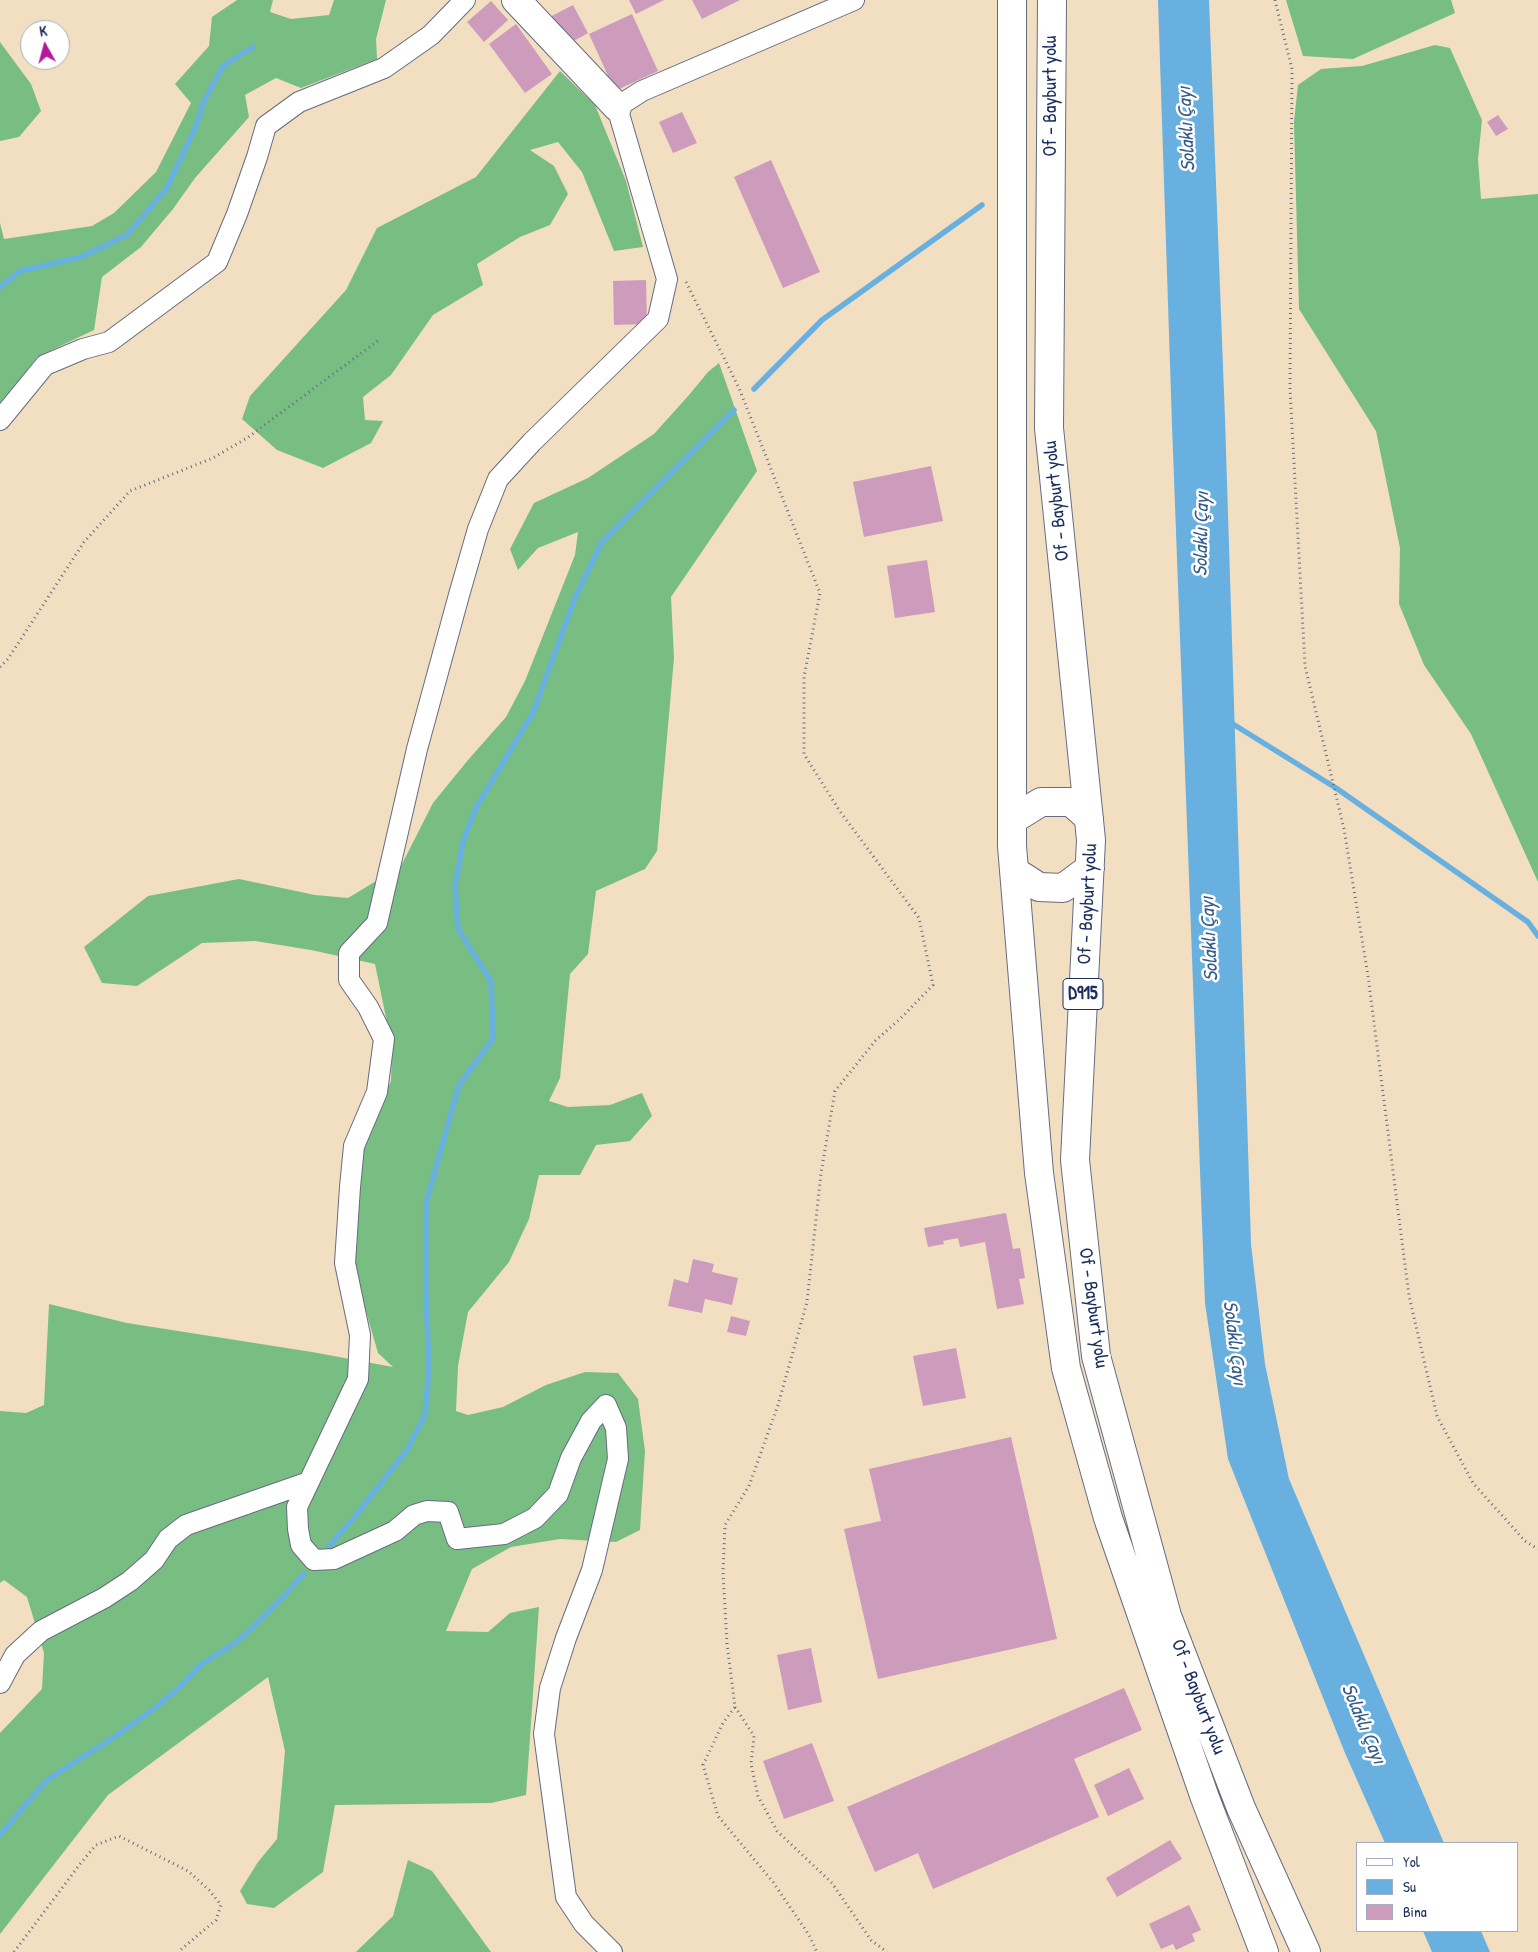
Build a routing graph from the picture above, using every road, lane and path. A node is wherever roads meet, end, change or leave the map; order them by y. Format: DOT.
graph roads {
  1 [pos="465,0"];
  2 [pos="516,0"];
  3 [pos="854,0"];
  4 [pos="1012,0"];
  5 [pos="1052,0"];
  6 [pos="1275,0"];
  7 [pos="617,107"];
  8 [pos="683,277"];
  9 [pos="380,340"];
  10 [pos="0,420"];
  11 [pos="0,668"];
  12 [pos="1089,818"];
  13 [pos="1012,820"];
  14 [pos="1090,868"];
  15 [pos="1014,872"];
  16 [pos="308,1482"];
  17 [pos="1538,1549"];
  18 [pos="0,1683"];
  19 [pos="735,1707"];
  20 [pos="14,1952"];
  21 [pos="178,1952"];
  22 [pos="612,1952"];
  23 [pos="817,1952"];
  24 [pos="886,1952"];
  25 [pos="1264,1952"];
  26 [pos="1306,1952"];
  1 -- 10 [label="street"];
  2 -- 7 [label="main road"];
  3 -- 7 [label="street"];
  4 -- 13 [label="main road, Of - Bayburt yolu"];
  5 -- 12 [label="main road, Of - Bayburt yolu / D915"];
  6 -- 17 [label="path"];
  7 -- 16 [label="street"];
  8 -- 19 [label="path"];
  9 -- 11 [label="path"];
  12 -- 13 [label="main road"];
  12 -- 14 [label="main road, Of - Bayburt yolu / D915"];
  13 -- 15 [label="main road, Of - Bayburt yolu"];
  14 -- 15 [label="main road"];
  14 -- 26 [label="main road, Of - Bayburt yolu / D915"];
  15 -- 25 [label="main road, Of - Bayburt yolu"];
  16 -- 18 [label="street"];
  16 -- 22 [label="street"];
  19 -- 23 [label="path"];
  19 -- 24 [label="path"];
  20 -- 21 [label="path"];
}
